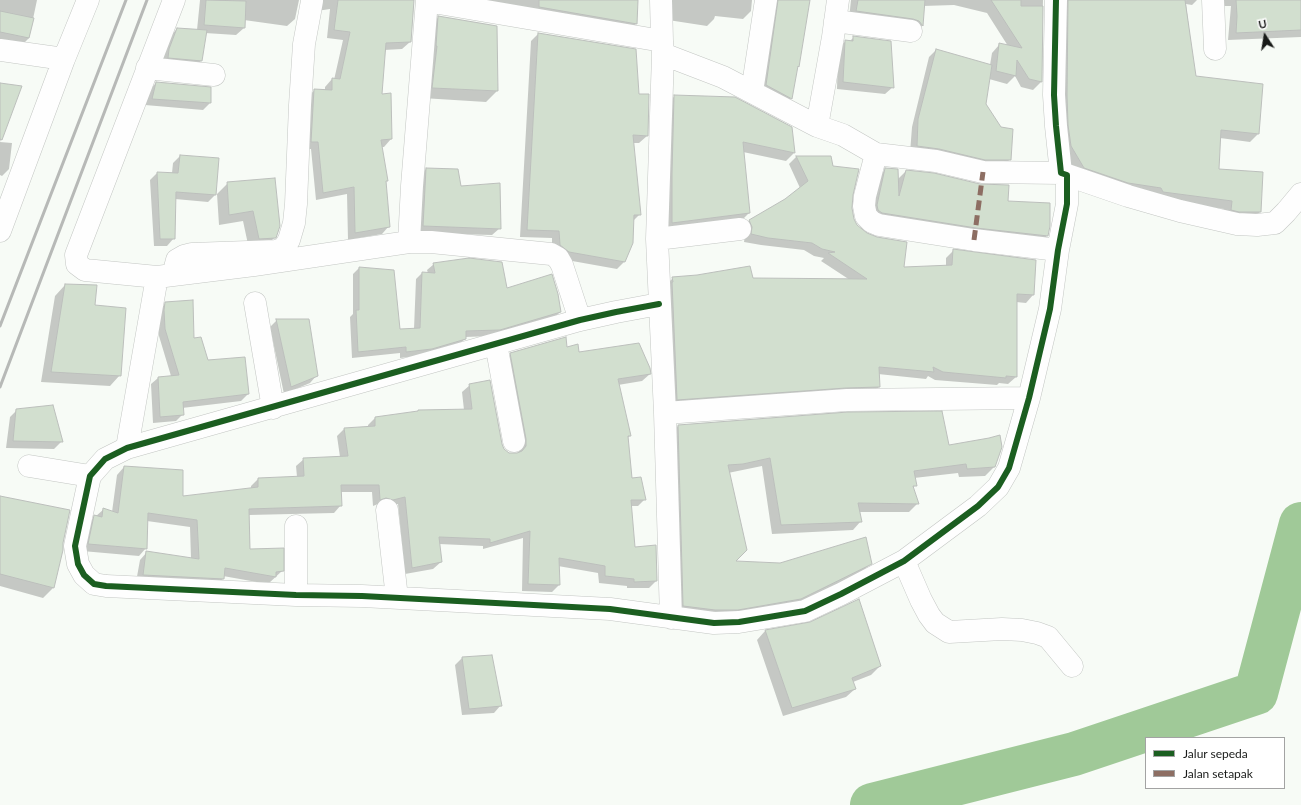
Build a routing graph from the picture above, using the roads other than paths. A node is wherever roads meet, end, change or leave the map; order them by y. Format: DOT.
graph roads {
  1 [pos="88,0"];
  2 [pos="174,0"];
  3 [pos="427,0"];
  4 [pos="661,0"];
  5 [pos="766,0"];
  6 [pos="1056,0"];
  7 [pos="1213,0"];
  8 [pos="312,1"];
  9 [pos="837,10"];
  10 [pos="911,31"];
  11 [pos="662,48"];
  12 [pos="1216,49"];
  13 [pos="0,50"];
  14 [pos="64,59"];
  15 [pos="147,68"];
  16 [pos="214,75"];
  17 [pos="752,92"];
  18 [pos="817,126"];
  19 [pos="876,154"];
  20 [pos="1064,174"];
  21 [pos="1301,194"];
  22 [pos="740,229"];
  23 [pos="0,231"];
  24 [pos="657,239"];
  25 [pos="409,242"];
  26 [pos="1058,250"];
  27 [pos="165,276"];
  28 [pos="255,303"];
  29 [pos="659,304"];
  30 [pos="580,320"];
  31 [pos="496,344"];
  32 [pos="1029,398"];
  33 [pos="273,408"];
  34 [pos="665,413"];
  35 [pos="514,441"];
  36 [pos="127,448"];
  37 [pos="29,466"];
  38 [pos="90,476"];
  39 [pos="387,510"];
  40 [pos="296,526"];
  41 [pos="904,560"];
  42 [pos="296,595"];
  43 [pos="397,598"];
  44 [pos="671,618"];
  45 [pos="1072,666"];
  1 -- 14 [label="street"];
  2 -- 15 [label="street"];
  3 -- 11 [label="street"];
  3 -- 25 [label="street"];
  4 -- 11 [label="street"];
  5 -- 17 [label="street"];
  6 -- 20 [label="street"];
  7 -- 12 [label="street"];
  8 -- 27 [label="street"];
  9 -- 10 [label="street"];
  9 -- 18 [label="street"];
  11 -- 17 [label="street"];
  11 -- 24 [label="street"];
  13 -- 14 [label="street"];
  14 -- 23 [label="street"];
  15 -- 16 [label="street"];
  15 -- 27 [label="street"];
  17 -- 18 [label="street"];
  18 -- 19 [label="street"];
  19 -- 20 [label="street"];
  19 -- 26 [label="street"];
  20 -- 21 [label="street"];
  20 -- 26 [label="street"];
  22 -- 24 [label="street"];
  24 -- 29 [label="street"];
  25 -- 27 [label="street"];
  25 -- 30 [label="street"];
  26 -- 32 [label="street"];
  27 -- 36 [label="street"];
  28 -- 33 [label="street"];
  29 -- 30 [label="street"];
  29 -- 34 [label="street"];
  30 -- 31 [label="street"];
  31 -- 33 [label="street"];
  31 -- 35 [label="street"];
  32 -- 34 [label="street"];
  32 -- 41 [label="street"];
  33 -- 36 [label="street"];
  34 -- 44 [label="street"];
  36 -- 38 [label="street"];
  37 -- 38 [label="street"];
  38 -- 42 [label="street"];
  39 -- 43 [label="street"];
  40 -- 42 [label="street"];
  41 -- 44 [label="street"];
  41 -- 45 [label="street"];
  42 -- 43 [label="street"];
  43 -- 44 [label="street"];
}
